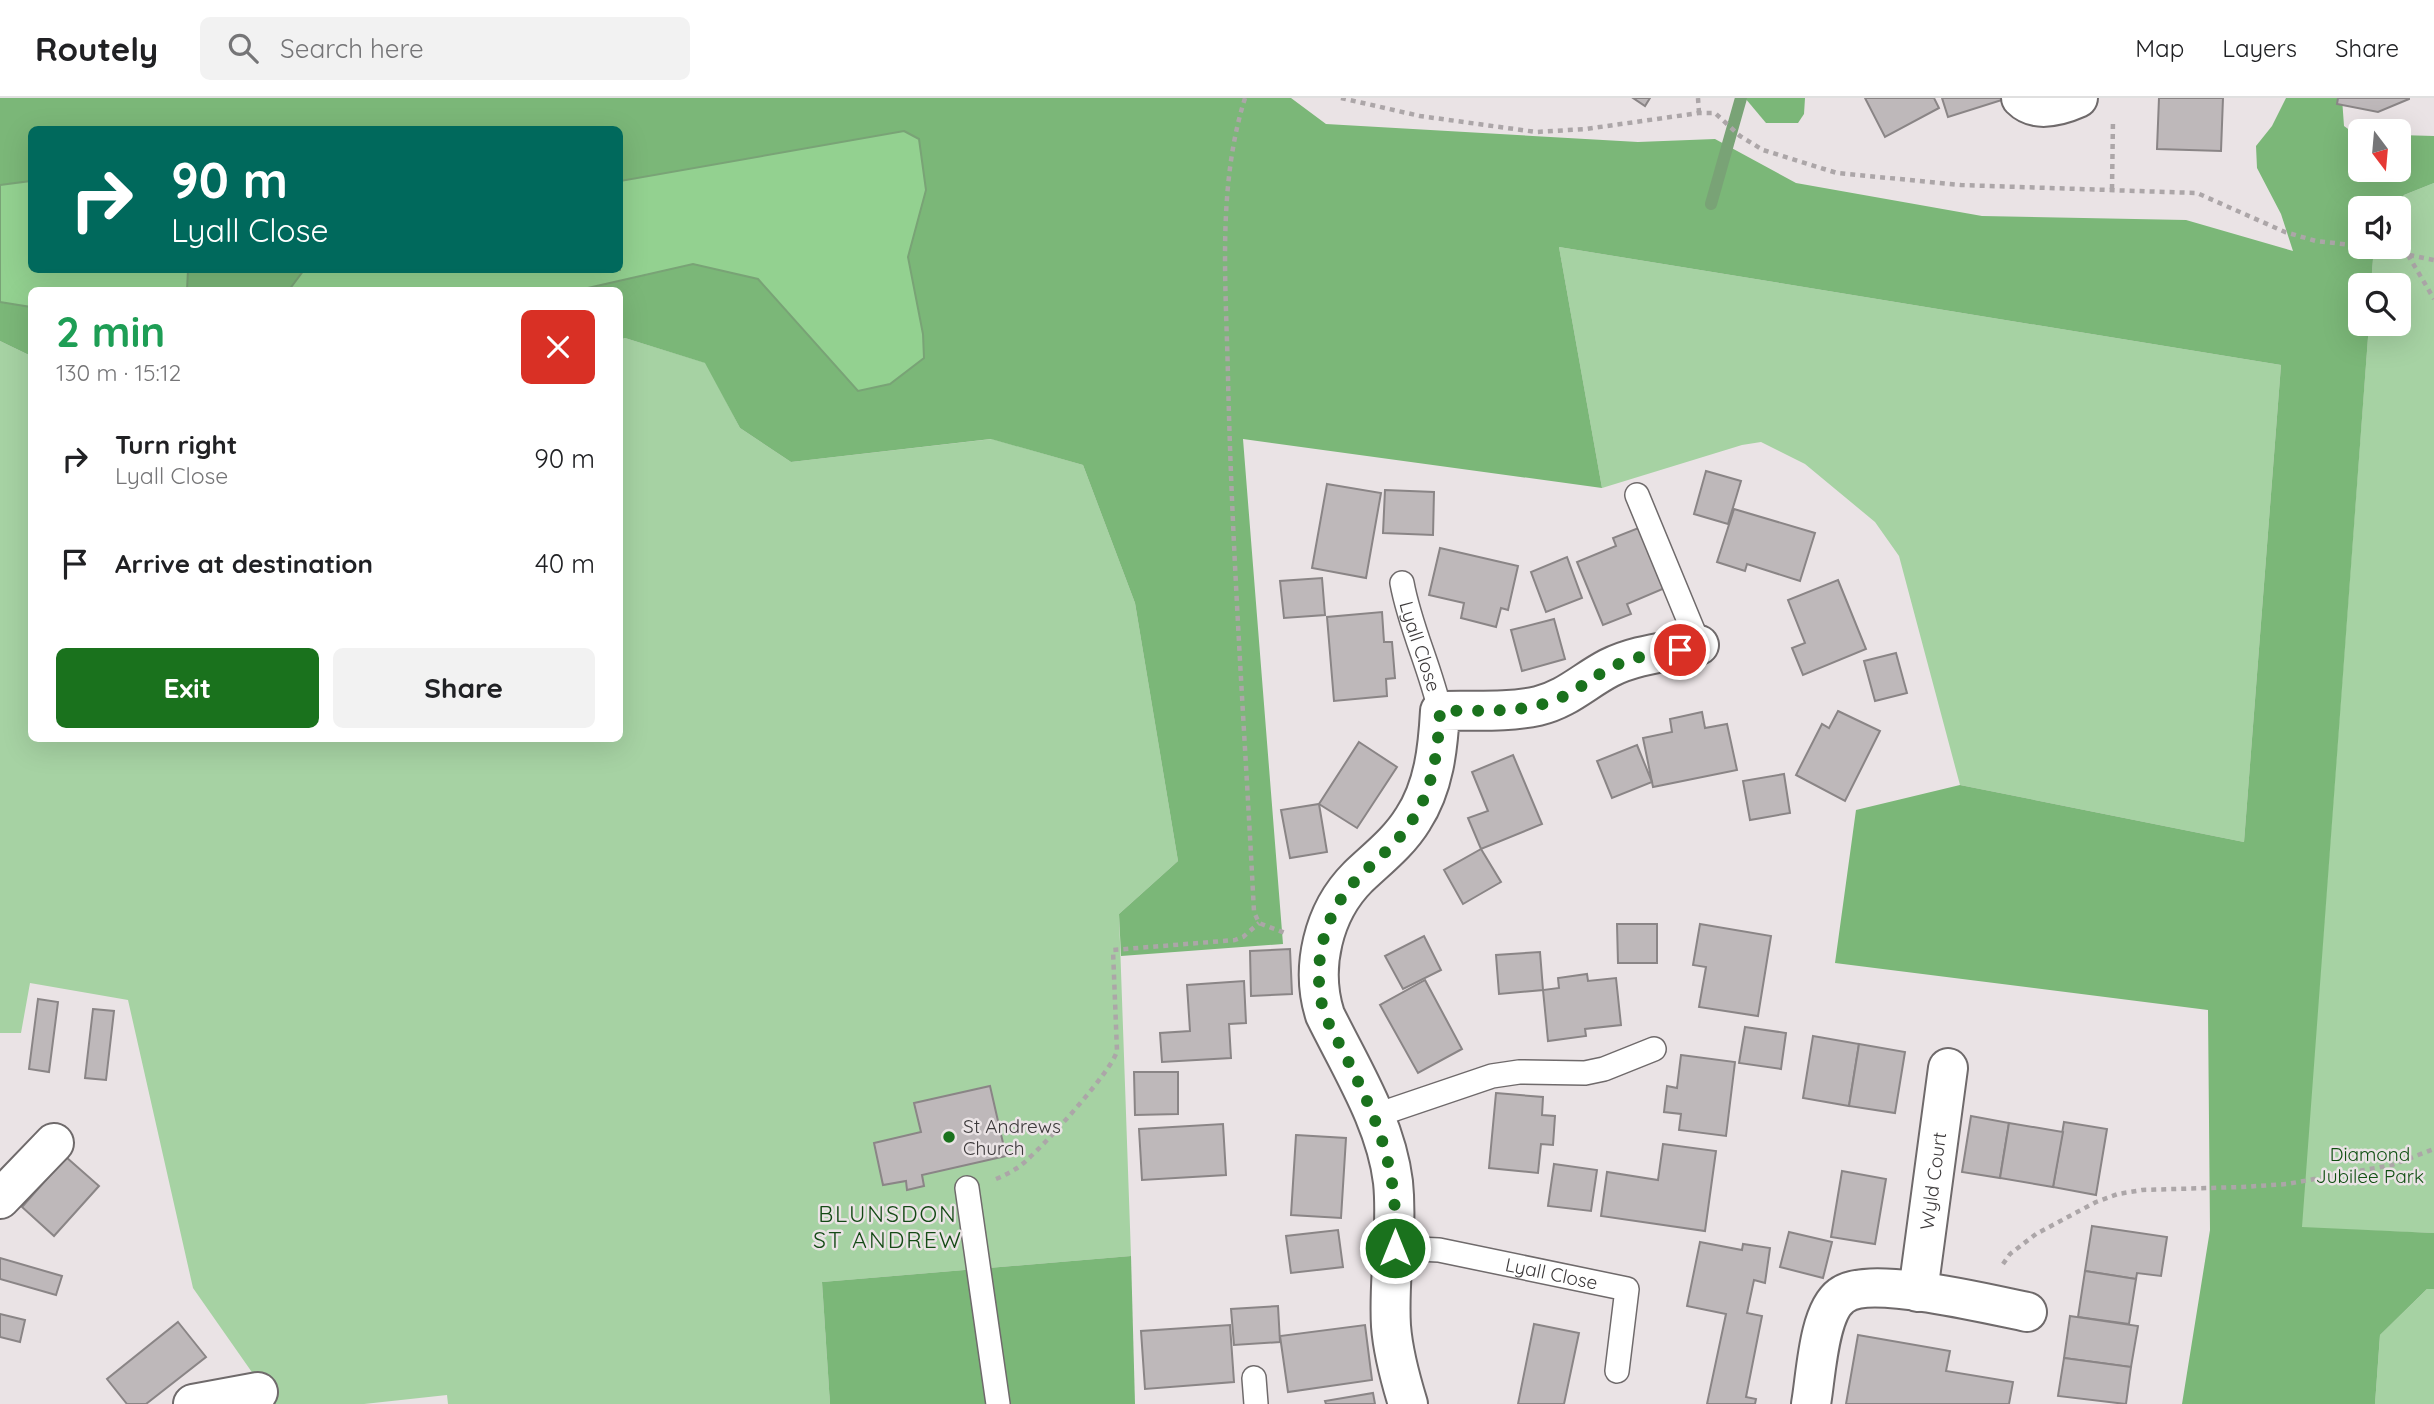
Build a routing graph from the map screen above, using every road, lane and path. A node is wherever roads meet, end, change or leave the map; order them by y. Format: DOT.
graph roads {
  1 [pos="1245,98"];
  2 [pos="1341,98"];
  3 [pos="1698,98"];
  4 [pos="2021,98"];
  5 [pos="2078,98"];
  6 [pos="1699,113"];
  7 [pos="2112,114"];
  8 [pos="2112,189"];
  9 [pos="2348,245"];
  10 [pos="2411,255"];
  11 [pos="2410,259"];
  12 [pos="2434,260"];
  13 [pos="2434,299"];
  14 [pos="1637,495"];
  15 [pos="1402,583"];
  16 [pos="1699,645"];
  17 [pos="1440,711"];
  18 [pos="1259,923"];
  19 [pos="1268,927"];
  20 [pos="1654,1049"];
  21 [pos="1948,1068"];
  22 [pos="1374,1116"];
  23 [pos="54,1143"];
  24 [pos="2434,1149"];
  25 [pos="967,1188"];
  26 [pos="0,1199"];
  27 [pos="1395,1248"];
  28 [pos="1917,1292"];
  29 [pos="1979,1302"];
  30 [pos="2027,1312"];
  31 [pos="1617,1371"];
  32 [pos="1254,1378"];
  33 [pos="258,1392"];
  34 [pos="193,1404"];
  35 [pos="999,1404"];
  36 [pos="1256,1404"];
  37 [pos="1408,1404"];
  38 [pos="1811,1404"];
  1 -- 18 [label="path"];
  2 -- 6 [label="path"];
  3 -- 6 [label="path"];
  4 -- 5 [label="street"];
  6 -- 8 [label="path"];
  7 -- 8 [label="path"];
  8 -- 9 [label="path"];
  10 -- 12 [label="path"];
  11 -- 13 [label="path"];
  14 -- 16 [label="lane"];
  15 -- 17 [label="lane, Lyall Close"];
  16 -- 17 [label="street, Lyall Close"];
  17 -- 22 [label="street, Lyall Close"];
  18 -- 19 [label="path"];
  18 -- 25 [label="path"];
  20 -- 22 [label="lane"];
  21 -- 28 [label="street, Wyld Court"];
  22 -- 27 [label="street, Lyall Close"];
  23 -- 26 [label="street"];
  24 -- 29 [label="path"];
  25 -- 35 [label="lane"];
  27 -- 31 [label="lane, Lyall Close"];
  27 -- 37 [label="street, Lyall Close"];
  28 -- 29 [label="street"];
  28 -- 38 [label="street"];
  29 -- 30 [label="street"];
  32 -- 36 [label="lane"];
  33 -- 34 [label="street"];
}
